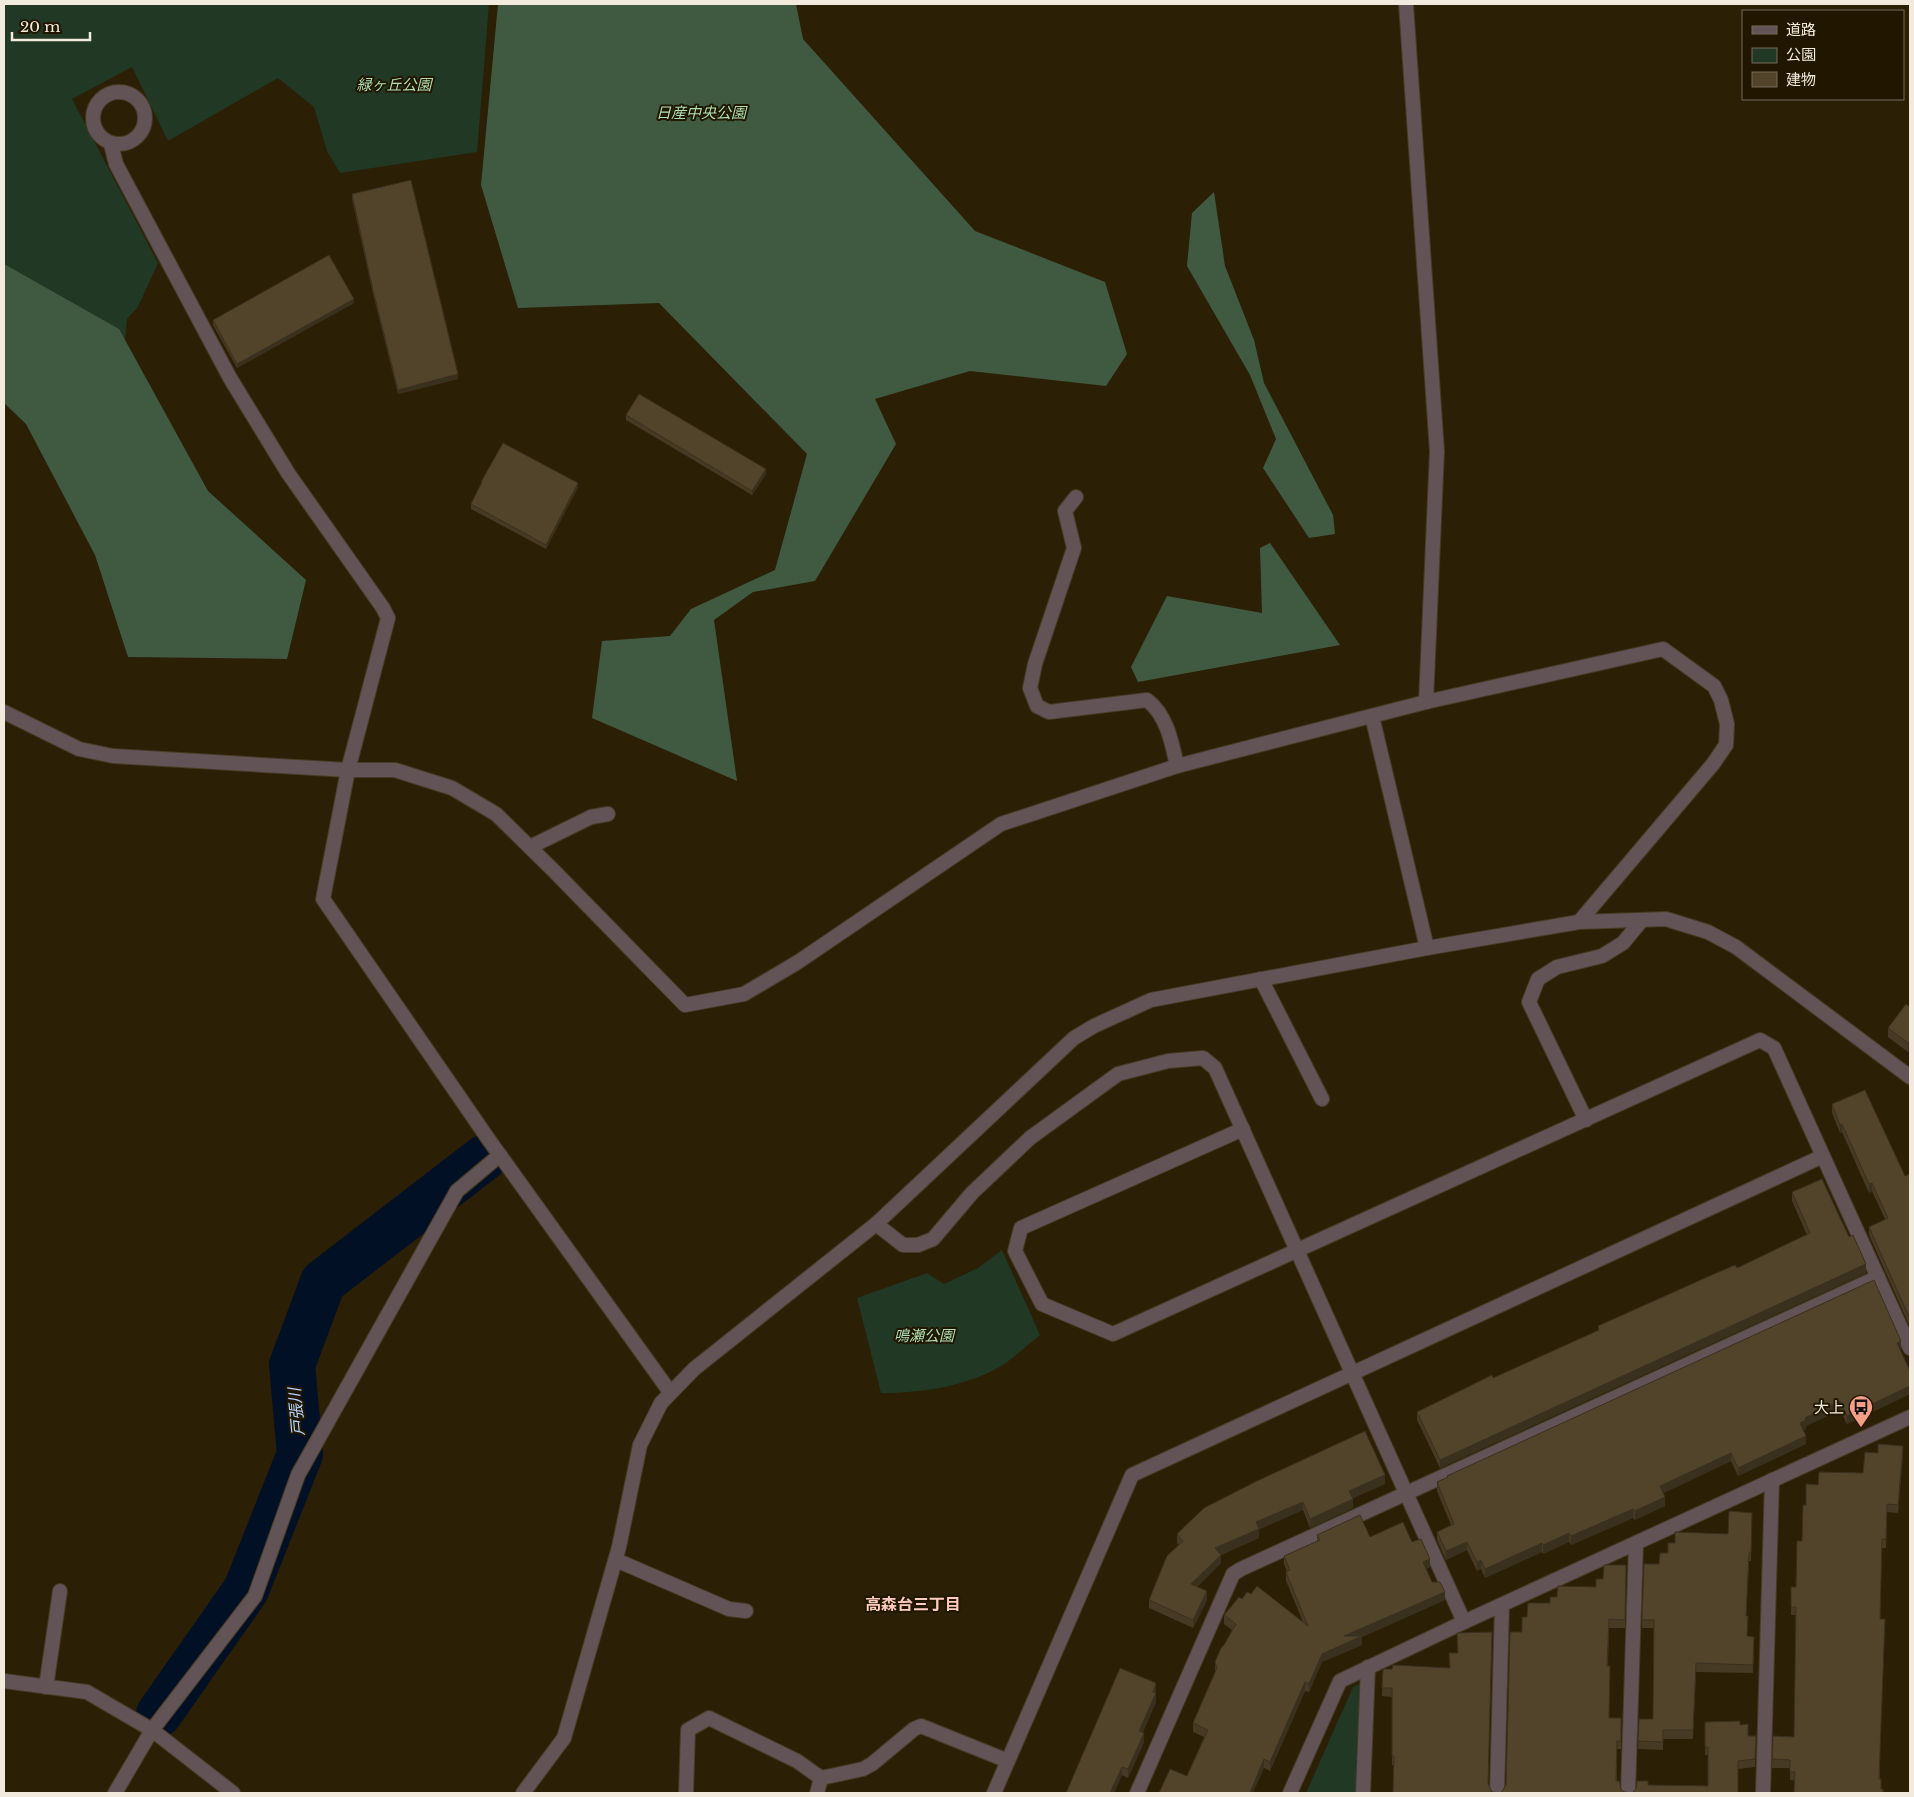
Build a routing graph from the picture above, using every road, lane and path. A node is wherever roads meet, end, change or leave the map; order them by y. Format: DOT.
graph roads {
  1 [pos="1406,4"];
  2 [pos="111,144"];
  3 [pos="1076,497"];
  4 [pos="1426,702"];
  5 [pos="4,712"];
  6 [pos="1372,716"];
  7 [pos="1177,766"];
  8 [pos="348,770"];
  9 [pos="608,814"];
  10 [pos="530,847"];
  11 [pos="1642,920"];
  12 [pos="1579,922"];
  13 [pos="1427,948"];
  14 [pos="1261,979"];
  15 [pos="1910,1077"];
  16 [pos="1322,1099"];
  17 [pos="1586,1120"];
  18 [pos="1243,1129"];
  19 [pos="500,1155"];
  20 [pos="1823,1156"];
  21 [pos="876,1224"];
  22 [pos="1297,1251"];
  23 [pos="1878,1277"];
  24 [pos="1910,1348"];
  25 [pos="1352,1372"];
  26 [pos="670,1392"];
  27 [pos="1910,1417"];
  28 [pos="1772,1480"];
  29 [pos="1407,1493"];
  30 [pos="1636,1543"];
  31 [pos="616,1560"];
  32 [pos="60,1591"];
  33 [pos="1502,1605"];
  34 [pos="746,1611"];
  35 [pos="1464,1622"];
  36 [pos="1368,1668"];
  37 [pos="4,1681"];
  38 [pos="46,1687"];
  39 [pos="152,1730"];
  40 [pos="1008,1761"];
  41 [pos="821,1778"];
  42 [pos="115,1793"];
  43 [pos="233,1793"];
  44 [pos="523,1793"];
  45 [pos="686,1793"];
  46 [pos="818,1793"];
  47 [pos="994,1793"];
  48 [pos="1137,1793"];
  49 [pos="1290,1793"];
  50 [pos="1363,1793"];
  51 [pos="1497,1793"];
  52 [pos="1628,1793"];
  53 [pos="1763,1793"];
  1 -- 4 [label="street"];
  2 -- 8 [label="street"];
  3 -- 7 [label="street"];
  4 -- 6 [label="street"];
  4 -- 12 [label="street"];
  5 -- 8 [label="street"];
  6 -- 7 [label="street"];
  6 -- 13 [label="street"];
  7 -- 10 [label="street"];
  8 -- 10 [label="street"];
  8 -- 19 [label="street"];
  9 -- 10 [label="street"];
  11 -- 12 [label="street"];
  11 -- 15 [label="street"];
  11 -- 17 [label="street"];
  12 -- 13 [label="street"];
  13 -- 14 [label="street"];
  14 -- 16 [label="street"];
  14 -- 21 [label="street"];
  17 -- 20 [label="street"];
  17 -- 22 [label="street"];
  18 -- 21 [label="street"];
  18 -- 22 [label="street"];
  18 -- 22 [label="street"];
  19 -- 26 [label="street"];
  19 -- 39 [label="street"];
  20 -- 23 [label="street"];
  20 -- 25 [label="street"];
  21 -- 26 [label="street"];
  22 -- 25 [label="street"];
  23 -- 24 [label="street"];
  23 -- 29 [label="street"];
  25 -- 29 [label="street"];
  25 -- 40 [label="street"];
  26 -- 31 [label="street"];
  27 -- 28 [label="street"];
  28 -- 30 [label="street"];
  28 -- 53 [label="street"];
  29 -- 35 [label="street"];
  29 -- 48 [label="street"];
  30 -- 33 [label="street"];
  30 -- 52 [label="street"];
  31 -- 34 [label="street"];
  31 -- 44 [label="street"];
  32 -- 38 [label="street"];
  33 -- 35 [label="street"];
  33 -- 51 [label="street"];
  35 -- 36 [label="street"];
  36 -- 49 [label="street"];
  36 -- 50 [label="street"];
  37 -- 38 [label="street"];
  38 -- 39 [label="street"];
  39 -- 42 [label="street"];
  39 -- 43 [label="street"];
  40 -- 41 [label="street"];
  40 -- 47 [label="street"];
  41 -- 45 [label="street"];
  41 -- 46 [label="street"];
}
